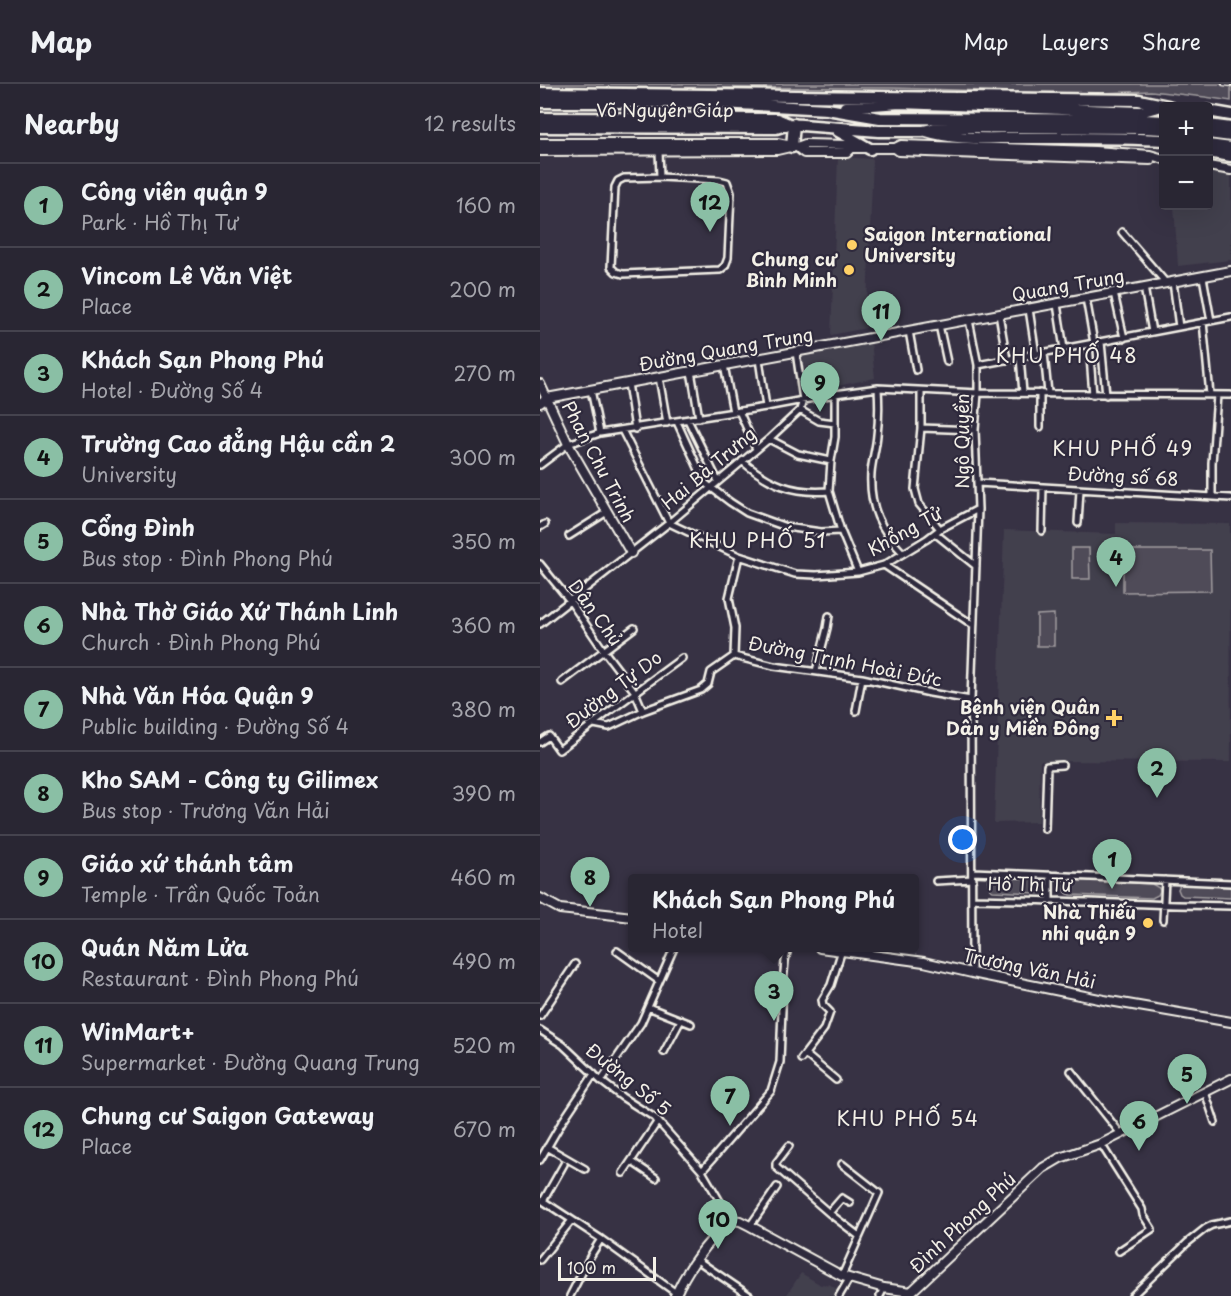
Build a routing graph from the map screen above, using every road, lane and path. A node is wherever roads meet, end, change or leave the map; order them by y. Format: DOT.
graph roads {
  1 [pos="540,93"];
  2 [pos="648,94"];
  3 [pos="712,94"];
  4 [pos="540,102"];
  5 [pos="659,102"];
  6 [pos="702,102"];
  7 [pos="1159,105"];
  8 [pos="1159,107"];
  9 [pos="827,109"];
  10 [pos="1213,112"];
  11 [pos="1231,115"];
  12 [pos="540,118"];
  13 [pos="1159,121"];
  14 [pos="791,124"];
  15 [pos="926,126"];
  16 [pos="1213,126"];
  17 [pos="540,127"];
  18 [pos="832,128"];
  19 [pos="1231,128"];
  20 [pos="1159,129"];
  21 [pos="1213,134"];
  22 [pos="1231,136"];
  23 [pos="1159,141"];
  24 [pos="540,143"];
  25 [pos="1213,146"];
  26 [pos="794,147"];
  27 [pos="870,148"];
  28 [pos="1231,148"];
  29 [pos="540,151"];
  30 [pos="659,151"];
  31 [pos="1213,153"];
  32 [pos="1231,156"];
  33 [pos="1159,158"];
  34 [pos="1213,166"];
  35 [pos="1231,170"];
  36 [pos="660,177"];
  37 [pos="1122,232"];
  38 [pos="1231,271"];
  39 [pos="1203,277"];
  40 [pos="1170,283"];
  41 [pos="1144,287"];
  42 [pos="1114,293"];
  43 [pos="1086,298"];
  44 [pos="1057,304"];
  45 [pos="1029,309"];
  46 [pos="999,314"];
  47 [pos="1231,317"];
  48 [pos="969,320"];
  49 [pos="1211,321"];
  50 [pos="1203,322"];
  51 [pos="939,325"];
  52 [pos="1179,327"];
  53 [pos="909,331"];
  54 [pos="1152,332"];
  55 [pos="1124,338"];
  56 [pos="1101,342"];
  57 [pos="1091,344"];
  58 [pos="1064,349"];
  59 [pos="796,352"];
  60 [pos="1044,353"];
  61 [pos="1035,355"];
  62 [pos="1020,357"];
  63 [pos="759,359"];
  64 [pos="1007,360"];
  65 [pos="947,362"];
  66 [pos="724,365"];
  67 [pos="978,365"];
  68 [pos="916,370"];
  69 [pos="692,371"];
  70 [pos="659,377"];
  71 [pos="628,383"];
  72 [pos="540,384"];
  73 [pos="879,388"];
  74 [pos="591,390"];
  75 [pos="921,391"];
  76 [pos="978,393"];
  77 [pos="1023,393"];
  78 [pos="1040,393"];
  79 [pos="1048,393"];
  80 [pos="835,394"];
  81 [pos="1093,395"];
  82 [pos="1106,395"];
  83 [pos="1214,395"];
  84 [pos="1231,395"];
  85 [pos="544,400"];
  86 [pos="803,400"];
  87 [pos="766,406"];
  88 [pos="800,410"];
  89 [pos="736,411"];
  90 [pos="699,418"];
  91 [pos="688,420"];
  92 [pos="677,422"];
  93 [pos="667,423"];
  94 [pos="835,423"];
  95 [pos="1040,427"];
  96 [pos="921,428"];
  97 [pos="635,429"];
  98 [pos="622,430"];
  99 [pos="975,430"];
  100 [pos="600,433"];
  101 [pos="769,439"];
  102 [pos="568,444"];
  103 [pos="756,449"];
  104 [pos="831,460"];
  105 [pos="742,461"];
  106 [pos="540,465"];
  107 [pos="718,481"];
  108 [pos="976,483"];
  109 [pos="1043,487"];
  110 [pos="711,488"];
  111 [pos="1080,490"];
  112 [pos="829,491"];
  113 [pos="1212,497"];
  114 [pos="1231,498"];
  115 [pos="978,509"];
  116 [pos="606,512"];
  117 [pos="669,523"];
  118 [pos="1078,524"];
  119 [pos="841,531"];
  120 [pos="1042,531"];
  121 [pos="938,532"];
  122 [pos="569,536"];
  123 [pos="631,553"];
  124 [pos="903,553"];
  125 [pos="739,556"];
  126 [pos="540,564"];
  127 [pos="884,565"];
  128 [pos="976,566"];
  129 [pos="858,572"];
  130 [pos="570,601"];
  131 [pos="829,616"];
  132 [pos="540,624"];
  133 [pos="973,625"];
  134 [pos="634,628"];
  135 [pos="604,651"];
  136 [pos="734,656"];
  137 [pos="682,658"];
  138 [pos="816,671"];
  139 [pos="862,678"];
  140 [pos="562,682"];
  141 [pos="635,692"];
  142 [pos="971,700"];
  143 [pos="643,711"];
  144 [pos="856,711"];
  145 [pos="594,724"];
  146 [pos="540,742"];
  147 [pos="1062,765"];
  148 [pos="1045,829"];
  149 [pos="973,872"];
  150 [pos="1050,875"];
  151 [pos="973,879"];
  152 [pos="1165,880"];
  153 [pos="936,881"];
  154 [pos="1231,883"];
  155 [pos="540,899"];
  156 [pos="973,899"];
  157 [pos="1050,900"];
  158 [pos="1164,905"];
  159 [pos="1231,906"];
  160 [pos="628,916"];
  161 [pos="1163,920"];
  162 [pos="617,951"];
  163 [pos="672,952"];
  164 [pos="788,952"];
  165 [pos="843,952"];
  166 [pos="850,952"];
  167 [pos="575,964"];
  168 [pos="972,974"];
  169 [pos="659,981"];
  170 [pos="648,1007"];
  171 [pos="540,1016"];
  172 [pos="681,1020"];
  173 [pos="1231,1022"];
  174 [pos="691,1024"];
  175 [pos="541,1032"];
  176 [pos="664,1052"];
  177 [pos="1071,1071"];
  178 [pos="594,1074"];
  179 [pos="1231,1079"];
  180 [pos="836,1080"];
  181 [pos="601,1081"];
  182 [pos="1205,1092"];
  183 [pos="658,1121"];
  184 [pos="1215,1122"];
  185 [pos="1121,1134"];
  186 [pos="1101,1144"];
  187 [pos="789,1146"];
  188 [pos="547,1147"];
  189 [pos="540,1160"];
  190 [pos="631,1161"];
  191 [pos="564,1164"];
  192 [pos="842,1164"];
  193 [pos="585,1169"];
  194 [pos="702,1171"];
  195 [pos="623,1173"];
  196 [pos="656,1178"];
  197 [pos="777,1187"];
  198 [pos="542,1200"];
  199 [pos="850,1203"];
  200 [pos="829,1213"];
  201 [pos="572,1220"];
  202 [pos="731,1220"];
  203 [pos="1231,1221"];
  204 [pos="750,1226"];
  205 [pos="859,1236"];
  206 [pos="601,1239"];
  207 [pos="1119,1251"];
  208 [pos="540,1260"];
  209 [pos="697,1260"];
  210 [pos="846,1277"];
  211 [pos="884,1287"];
  212 [pos="676,1294"];
  213 [pos="911,1294"];
  214 [pos="570,1296"];
  215 [pos="750,1296"];
  216 [pos="839,1296"];
  217 [pos="880,1296"];
  218 [pos="1133,1296"];
  1 -- 2 [label="highway, Võ Nguyên Giáp"];
  2 -- 3 [label="highway, Võ Nguyên Giáp"];
  2 -- 5 [label="highway"];
  3 -- 6 [label="highway"];
  3 -- 7 [label="highway, Võ Nguyên Giáp"];
  4 -- 5 [label="highway, Võ Nguyên Giáp"];
  5 -- 6 [label="highway, Võ Nguyên Giáp"];
  6 -- 9 [label="highway, Võ Nguyên Giáp"];
  8 -- 9 [label="highway, Võ Nguyên Giáp"];
  9 -- 15 [label="highway, Võ Nguyên Giáp"];
  10 -- 11 [label="highway"];
  12 -- 14 [label="highway, Võ Nguyên Giáp"];
  13 -- 15 [label="highway"];
  14 -- 17 [label="highway, Võ Nguyên Giáp"];
  14 -- 18 [label="highway, Võ Nguyên Giáp"];
  14 -- 26 [label="highway"];
  15 -- 18 [label="highway, Võ Nguyên Giáp"];
  15 -- 20 [label="highway"];
  15 -- 23 [label="highway, Võ Nguyên Giáp"];
  16 -- 19 [label="highway"];
  18 -- 27 [label="highway"];
  21 -- 22 [label="highway"];
  24 -- 26 [label="street"];
  25 -- 28 [label="highway"];
  26 -- 27 [label="street"];
  26 -- 30 [label="street"];
  27 -- 33 [label="street"];
  29 -- 30 [label="street"];
  30 -- 36 [label="street"];
  31 -- 32 [label="highway"];
  34 -- 35 [label="street"];
  36 -- 36 [label="street"];
  37 -- 40 [label="street"];
  38 -- 39 [label="street, Quang Trung"];
  39 -- 40 [label="street, Quang Trung"];
  39 -- 49 [label="street"];
  40 -- 41 [label="street, Quang Trung"];
  40 -- 52 [label="street"];
  41 -- 42 [label="street, Quang Trung"];
  41 -- 54 [label="street"];
  42 -- 43 [label="street, Quang Trung"];
  42 -- 55 [label="street"];
  43 -- 44 [label="street, Quang Trung"];
  43 -- 57 [label="street"];
  44 -- 45 [label="street, Quang Trung"];
  44 -- 58 [label="street"];
  45 -- 46 [label="street, Quang Trung"];
  45 -- 61 [label="street"];
  46 -- 48 [label="street, Quang Trung"];
  46 -- 64 [label="street"];
  47 -- 49 [label="street"];
  48 -- 51 [label="street, Quang Trung"];
  48 -- 67 [label="street, Ngô Quyền"];
  49 -- 50 [label="street"];
  50 -- 52 [label="street"];
  50 -- 83 [label="street"];
  51 -- 53 [label="street, Quang Trung"];
  51 -- 65 [label="street"];
  52 -- 54 [label="street"];
  53 -- 59 [label="street, Đường Quang Trung"];
  53 -- 68 [label="street"];
  54 -- 55 [label="street"];
  55 -- 56 [label="street"];
  56 -- 57 [label="street"];
  56 -- 82 [label="street"];
  57 -- 58 [label="street"];
  57 -- 81 [label="street"];
  58 -- 60 [label="street"];
  59 -- 63 [label="street, Đường Quang Trung"];
  59 -- 86 [label="street"];
  60 -- 61 [label="street"];
  60 -- 79 [label="street"];
  61 -- 62 [label="street"];
  62 -- 64 [label="street"];
  62 -- 77 [label="street"];
  63 -- 66 [label="street, Đường Quang Trung"];
  63 -- 87 [label="street"];
  64 -- 67 [label="street"];
  66 -- 69 [label="street, Đường Quang Trung"];
  66 -- 89 [label="street"];
  67 -- 76 [label="street, Ngô Quyền"];
  69 -- 70 [label="street, Đường Quang Trung"];
  69 -- 90 [label="street"];
  70 -- 71 [label="street, Đường Quang Trung"];
  70 -- 93 [label="street"];
  71 -- 74 [label="street, Đường Quang Trung"];
  71 -- 97 [label="street"];
  72 -- 85 [label="street, Phan Chu Trinh"];
  73 -- 75 [label="street"];
  73 -- 80 [label="street"];
  73 -- 124 [label="street"];
  74 -- 85 [label="street, Đường Quang Trung"];
  74 -- 100 [label="street"];
  75 -- 76 [label="street"];
  75 -- 96 [label="street"];
  76 -- 77 [label="street"];
  76 -- 99 [label="street, Ngô Quyền"];
  77 -- 78 [label="street"];
  78 -- 79 [label="street"];
  78 -- 95 [label="street"];
  79 -- 81 [label="street"];
  80 -- 86 [label="street"];
  80 -- 94 [label="street"];
  81 -- 82 [label="street"];
  82 -- 83 [label="street"];
  83 -- 84 [label="street"];
  83 -- 113 [label="street"];
  85 -- 102 [label="street, Phan Chu Trinh"];
  86 -- 87 [label="street"];
  86 -- 88 [label="street"];
  87 -- 89 [label="street"];
  88 -- 94 [label="street"];
  88 -- 101 [label="street, Hai Bà Trưng"];
  89 -- 90 [label="street"];
  89 -- 103 [label="street"];
  90 -- 91 [label="street"];
  91 -- 92 [label="street"];
  91 -- 107 [label="street"];
  92 -- 93 [label="street"];
  92 -- 110 [label="street"];
  93 -- 97 [label="street"];
  94 -- 104 [label="street"];
  96 -- 99 [label="street"];
  96 -- 121 [label="street"];
  97 -- 98 [label="street"];
  98 -- 100 [label="street"];
  98 -- 117 [label="street"];
  99 -- 108 [label="street, Ngô Quyền"];
  100 -- 102 [label="street"];
  101 -- 103 [label="street, Hai Bà Trưng"];
  101 -- 104 [label="street"];
  102 -- 106 [label="street"];
  102 -- 116 [label="street, Phan Chu Trinh"];
  103 -- 105 [label="street, Hai Bà Trưng"];
  104 -- 112 [label="street"];
  105 -- 107 [label="street, Hai Bà Trưng"];
  105 -- 112 [label="street"];
  107 -- 110 [label="street, Hai Bà Trưng"];
  108 -- 109 [label="street, Đường số 68"];
  108 -- 115 [label="street, Ngô Quyền"];
  109 -- 111 [label="street, Đường số 68"];
  109 -- 120 [label="street"];
  110 -- 117 [label="street, Hai Bà Trưng"];
  110 -- 119 [label="street"];
  111 -- 113 [label="street, Đường số 68"];
  111 -- 118 [label="street"];
  112 -- 119 [label="street"];
  113 -- 114 [label="street, Đường số 68"];
  115 -- 121 [label="street, Khổng Tử"];
  115 -- 128 [label="street, Ngô Quyền"];
  116 -- 122 [label="street"];
  116 -- 123 [label="street, Phan Chu Trinh"];
  117 -- 123 [label="street, Hai Bà Trưng"];
  117 -- 125 [label="street, Khổng Tử"];
  119 -- 129 [label="street"];
  121 -- 124 [label="street, Khổng Tử"];
  121 -- 128 [label="street"];
  123 -- 130 [label="street, Hai Bà Trưng"];
  124 -- 127 [label="street, Khổng Tử"];
  125 -- 129 [label="street, Khổng Tử"];
  125 -- 136 [label="street"];
  126 -- 130 [label="street, Dân Chủ"];
  127 -- 129 [label="street, Khổng Tử"];
  127 -- 133 [label="street"];
  128 -- 133 [label="street, Ngô Quyền"];
  130 -- 132 [label="street, Hai Bà Trưng"];
  130 -- 135 [label="street, Dân Chủ"];
  131 -- 138 [label="street"];
  133 -- 142 [label="street, Ngô Quyền"];
  134 -- 135 [label="street"];
  135 -- 140 [label="street"];
  135 -- 141 [label="street, Dân Chủ"];
  136 -- 138 [label="street, Đường Trịnh Hoài Đức"];
  136 -- 143 [label="street, Đường Trịnh Hoài Đức"];
  137 -- 141 [label="street, Đường Tự Do"];
  138 -- 139 [label="street, Đường Trịnh Hoài Đức"];
  139 -- 142 [label="street, Đường Trịnh Hoài Đức"];
  139 -- 144 [label="street"];
  141 -- 143 [label="street, Dân Chủ"];
  141 -- 145 [label="street, Đường Tự Do"];
  142 -- 149 [label="street, Ngô Quyền"];
  143 -- 145 [label="street, Đường Trịnh Hoài Đức"];
  145 -- 146 [label="street, Đường Tự Do"];
  147 -- 148 [label="street"];
  149 -- 150 [label="street, Hồ Thị Tư"];
  149 -- 151 [label="street, Ngô Quyền"];
  150 -- 152 [label="street, Hồ Thị Tư"];
  150 -- 157 [label="street"];
  151 -- 153 [label="street"];
  151 -- 156 [label="street, Ngô Quyền"];
  152 -- 154 [label="street, Hồ Thị Tư"];
  152 -- 158 [label="street"];
  155 -- 160 [label="street"];
  156 -- 157 [label="street, Hồ Thị Tư"];
  156 -- 168 [label="street, Ngô Quyền"];
  157 -- 158 [label="street, Hồ Thị Tư"];
  158 -- 159 [label="street, Hồ Thị Tư"];
  158 -- 161 [label="street"];
  162 -- 169 [label="street"];
  163 -- 169 [label="street"];
  164 -- 194 [label="street"];
  165 -- 180 [label="street"];
  166 -- 168 [label="street, Trương Văn Hải"];
  167 -- 171 [label="street"];
  168 -- 173 [label="street, Trương Văn Hải"];
  169 -- 170 [label="street"];
  170 -- 172 [label="street"];
  170 -- 181 [label="street"];
  172 -- 174 [label="street"];
  172 -- 176 [label="street"];
  175 -- 178 [label="street, Đường Số 5"];
  177 -- 185 [label="street"];
  178 -- 181 [label="street, Đường Số 5"];
  178 -- 188 [label="street"];
  179 -- 182 [label="street, Đình Phong Phú"];
  181 -- 183 [label="street, Đường Số 5"];
  182 -- 184 [label="street"];
  182 -- 185 [label="street, Đình Phong Phú"];
  183 -- 190 [label="street"];
  183 -- 194 [label="street, Đường Số 5"];
  185 -- 186 [label="street, Đình Phong Phú"];
  186 -- 207 [label="street"];
  186 -- 213 [label="street, Đình Phong Phú"];
  187 -- 200 [label="street"];
  188 -- 189 [label="street"];
  188 -- 193 [label="street"];
  190 -- 195 [label="street"];
  190 -- 196 [label="street"];
  191 -- 198 [label="street"];
  192 -- 205 [label="street"];
  194 -- 202 [label="street, Đường Số 5"];
  197 -- 204 [label="street"];
  198 -- 201 [label="street"];
  199 -- 200 [label="street"];
  200 -- 205 [label="street"];
  201 -- 206 [label="street"];
  201 -- 208 [label="street"];
  202 -- 204 [label="street, Đình Phong Phú"];
  202 -- 209 [label="street"];
  203 -- 218 [label="street"];
  204 -- 210 [label="street, Đình Phong Phú"];
  205 -- 210 [label="street"];
  206 -- 212 [label="street"];
  206 -- 214 [label="street"];
  209 -- 212 [label="street"];
  209 -- 215 [label="street"];
  210 -- 211 [label="street, Đình Phong Phú"];
  210 -- 216 [label="street"];
  211 -- 213 [label="street, Đình Phong Phú"];
  211 -- 217 [label="street"];
}
